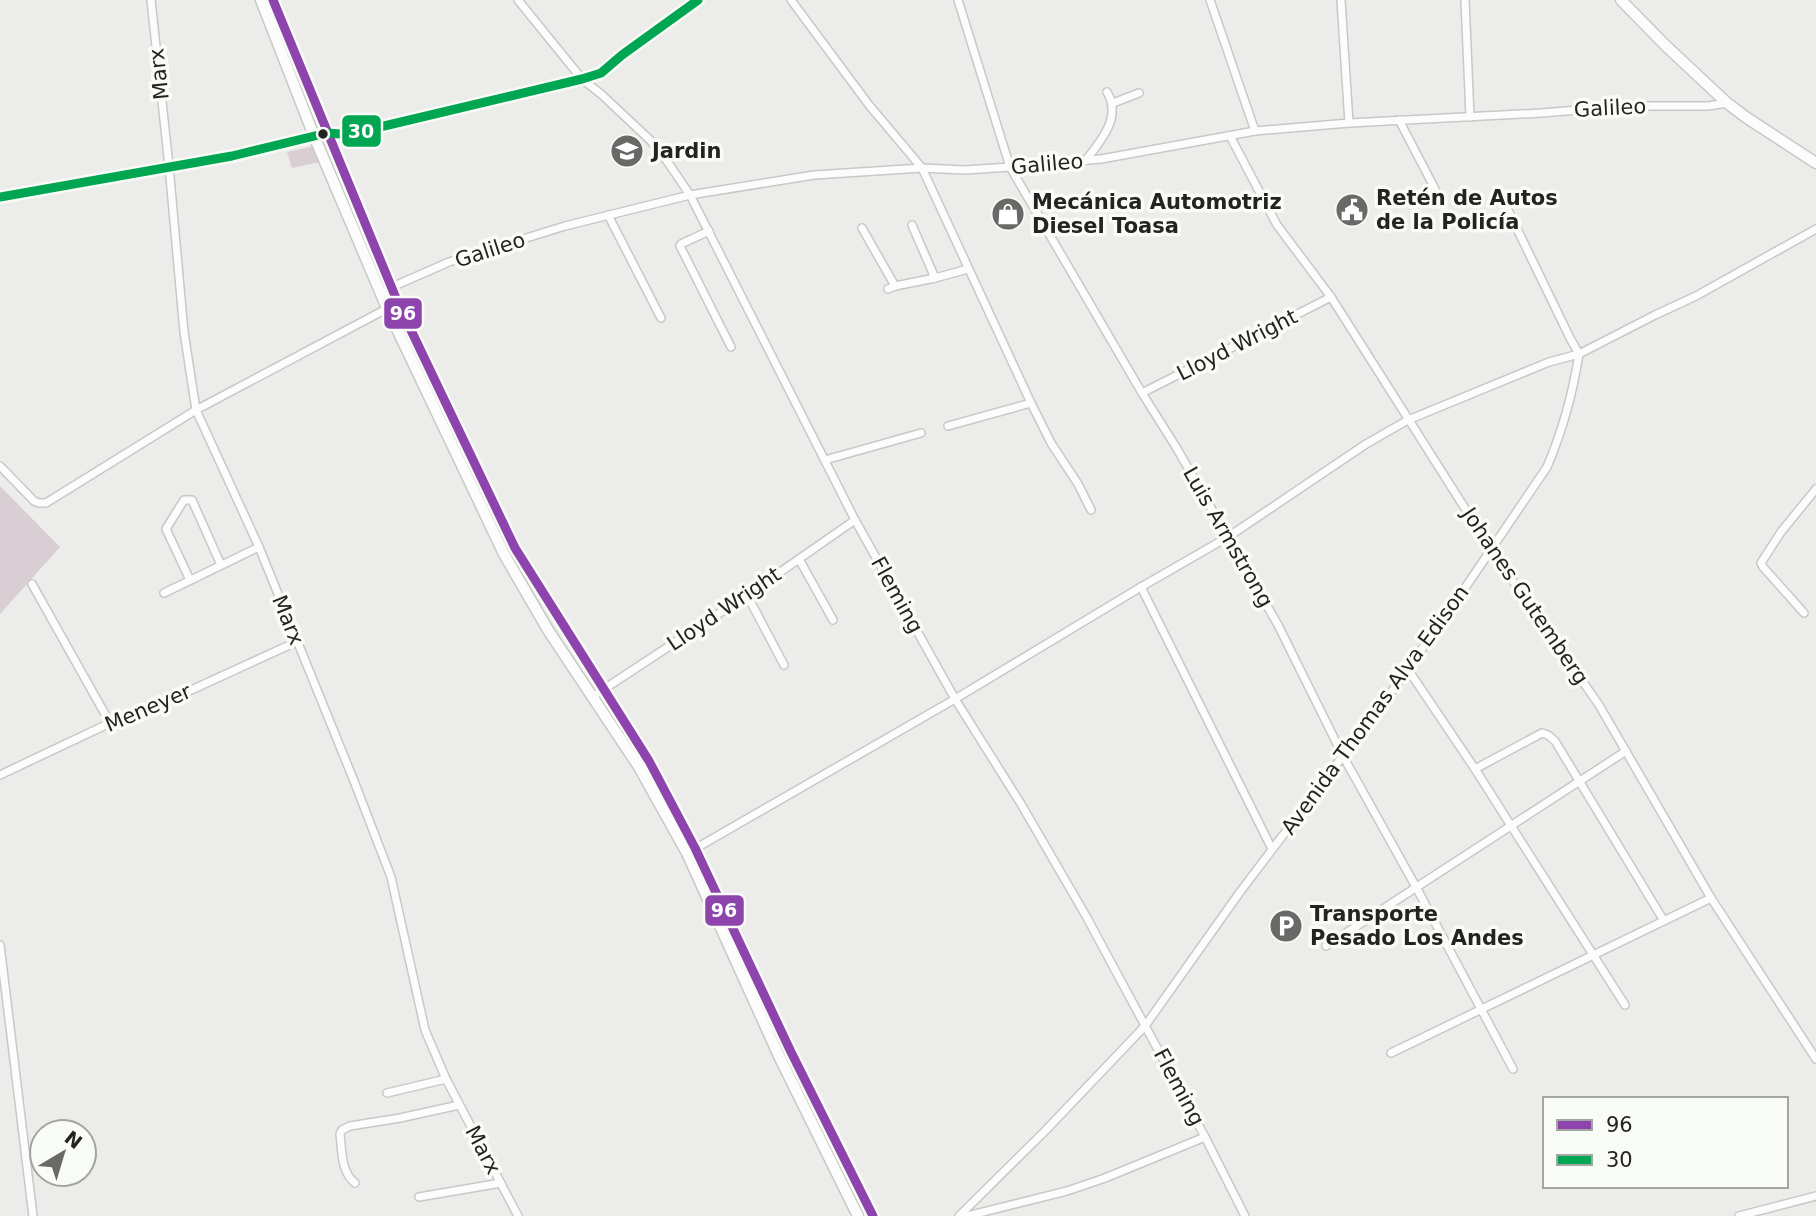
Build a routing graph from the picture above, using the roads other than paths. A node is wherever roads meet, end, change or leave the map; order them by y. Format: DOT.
graph roads {
  1 [pos="151,0"];
  2 [pos="261,0"];
  3 [pos="273,0"];
  4 [pos="518,0"];
  5 [pos="698,0"];
  6 [pos="791,0"];
  7 [pos="958,0"];
  8 [pos="1210,0"];
  9 [pos="1341,0"];
  10 [pos="1465,0"];
  11 [pos="1621,0"];
  12 [pos="582,79"];
  13 [pos="1107,92"];
  14 [pos="1139,93"];
  15 [pos="1113,103"];
  16 [pos="1727,103"];
  17 [pos="1470,117"];
  18 [pos="1399,120"];
  19 [pos="1349,123"];
  20 [pos="1255,131"];
  21 [pos="327,133"];
  22 [pos="314,136"];
  23 [pos="1230,136"];
  24 [pos="1086,160"];
  25 [pos="1816,163"];
  26 [pos="169,166"];
  27 [pos="1010,167"];
  28 [pos="922,168"];
  29 [pos="1435,189"];
  30 [pos="690,195"];
  31 [pos="0,197"];
  32 [pos="1503,200"];
  33 [pos="608,215"];
  34 [pos="912,225"];
  35 [pos="862,228"];
  36 [pos="1816,229"];
  37 [pos="709,231"];
  38 [pos="968,269"];
  39 [pos="935,278"];
  40 [pos="392,287"];
  41 [pos="381,294"];
  42 [pos="1331,297"];
  43 [pos="398,303"];
  44 [pos="387,308"];
  45 [pos="661,318"];
  46 [pos="731,347"];
  47 [pos="1579,354"];
  48 [pos="1142,393"];
  49 [pos="1031,403"];
  50 [pos="196,410"];
  51 [pos="1408,420"];
  52 [pos="456,422"];
  53 [pos="948,426"];
  54 [pos="443,428"];
  55 [pos="921,433"];
  56 [pos="825,460"];
  57 [pos="0,466"];
  58 [pos="1816,489"];
  59 [pos="1090,510"];
  60 [pos="855,520"];
  61 [pos="1228,537"];
  62 [pos="259,547"];
  63 [pos="515,548"];
  64 [pos="1492,551"];
  65 [pos="504,554"];
  66 [pos="799,559"];
  67 [pos="221,565"];
  68 [pos="190,580"];
  69 [pos="32,584"];
  70 [pos="1141,587"];
  71 [pos="164,593"];
  72 [pos="747,595"];
  73 [pos="1804,613"];
  74 [pos="833,620"];
  75 [pos="296,642"];
  76 [pos="784,665"];
  77 [pos="1407,668"];
  78 [pos="603,690"];
  79 [pos="592,697"];
  80 [pos="955,699"];
  81 [pos="110,723"];
  82 [pos="1626,751"];
  83 [pos="1343,756"];
  84 [pos="1475,769"];
  85 [pos="0,775"];
  86 [pos="1578,781"];
  87 [pos="1511,825"];
  88 [pos="1272,849"];
  89 [pos="691,851"];
  90 [pos="1416,887"];
  91 [pos="1711,898"];
  92 [pos="1664,920"];
  93 [pos="0,945"];
  94 [pos="1326,947"];
  95 [pos="1593,955"];
  96 [pos="1,956"];
  97 [pos="1625,1006"];
  98 [pos="1481,1009"];
  99 [pos="1145,1026"];
  100 [pos="791,1052"];
  101 [pos="1391,1052"];
  102 [pos="779,1056"];
  103 [pos="1816,1059"];
  104 [pos="1513,1069"];
  105 [pos="446,1079"];
  106 [pos="387,1093"];
  107 [pos="460,1105"];
  108 [pos="1205,1137"];
  109 [pos="355,1183"];
  110 [pos="501,1183"];
  111 [pos="1816,1196"];
  112 [pos="419,1197"];
  113 [pos="33,1216"];
  114 [pos="518,1216"];
  115 [pos="858,1216"];
  116 [pos="873,1216"];
  117 [pos="960,1216"];
  118 [pos="967,1216"];
  119 [pos="1245,1216"];
  120 [pos="1739,1216"];
  1 -- 26 [label="street, Marx"];
  2 -- 22 [label="main road"];
  3 -- 21 [label="main road"];
  4 -- 12 [label="street, Fleming"];
  5 -- 12 [label="street"];
  6 -- 28 [label="street"];
  7 -- 27 [label="street, Luis Armstrong"];
  8 -- 20 [label="street"];
  9 -- 19 [label="street"];
  10 -- 17 [label="street"];
  11 -- 16 [label="main road"];
  12 -- 21 [label="street"];
  12 -- 30 [label="street, Fleming"];
  13 -- 15 [label="street"];
  14 -- 15 [label="street"];
  15 -- 24 [label="street"];
  16 -- 17 [label="street, Galileo"];
  16 -- 25 [label="main road"];
  17 -- 18 [label="street, Galileo"];
  18 -- 19 [label="street, Galileo"];
  18 -- 29 [label="street"];
  19 -- 20 [label="street, Galileo"];
  20 -- 23 [label="street, Galileo"];
  21 -- 22 [label="main road"];
  21 -- 40 [label="main road"];
  22 -- 26 [label="main road"];
  22 -- 41 [label="main road"];
  23 -- 24 [label="street, Galileo"];
  23 -- 42 [label="street, Johanes Gutemberg"];
  24 -- 27 [label="street, Galileo"];
  26 -- 31 [label="main road"];
  26 -- 50 [label="street, Marx"];
  27 -- 28 [label="street, Galileo"];
  27 -- 48 [label="street, Luis Armstrong"];
  28 -- 30 [label="street, Galileo"];
  28 -- 38 [label="street"];
  30 -- 33 [label="street, Galileo"];
  30 -- 37 [label="street, Fleming"];
  32 -- 47 [label="street"];
  33 -- 40 [label="street, Galileo"];
  33 -- 45 [label="street"];
  34 -- 39 [label="street"];
  35 -- 39 [label="street"];
  36 -- 47 [label="street"];
  37 -- 46 [label="street"];
  37 -- 56 [label="street, Fleming"];
  38 -- 39 [label="street"];
  38 -- 49 [label="street"];
  40 -- 41 [label="street, Galileo"];
  40 -- 43 [label="main road"];
  41 -- 44 [label="main road"];
  42 -- 48 [label="street, Lloyd Wright"];
  42 -- 51 [label="street, Johanes Gutemberg"];
  43 -- 44 [label="street"];
  43 -- 52 [label="main road"];
  44 -- 50 [label="street"];
  44 -- 54 [label="main road"];
  47 -- 51 [label="street"];
  47 -- 64 [label="street, Avenida Thomas Alva Edison"];
  48 -- 61 [label="street, Luis Armstrong"];
  49 -- 53 [label="street"];
  49 -- 59 [label="street"];
  50 -- 57 [label="street"];
  50 -- 62 [label="street, Marx"];
  51 -- 61 [label="street"];
  51 -- 64 [label="street, Johanes Gutemberg"];
  52 -- 54 [label="main road"];
  52 -- 63 [label="main road"];
  54 -- 65 [label="main road"];
  55 -- 56 [label="street"];
  56 -- 60 [label="street, Fleming"];
  58 -- 73 [label="street"];
  60 -- 66 [label="street, Lloyd Wright"];
  60 -- 80 [label="street, Fleming"];
  61 -- 70 [label="street"];
  61 -- 83 [label="street, Luis Armstrong"];
  62 -- 67 [label="street"];
  62 -- 75 [label="street, Marx"];
  63 -- 65 [label="main road"];
  63 -- 78 [label="main road"];
  64 -- 77 [label="street, Avenida Thomas Alva Edison"];
  64 -- 82 [label="street, Johanes Gutemberg"];
  65 -- 79 [label="main road"];
  66 -- 72 [label="street, Lloyd Wright"];
  66 -- 74 [label="street"];
  67 -- 68 [label="street"];
  67 -- 68 [label="street"];
  68 -- 71 [label="street"];
  69 -- 81 [label="street"];
  70 -- 80 [label="street"];
  70 -- 88 [label="street"];
  72 -- 76 [label="street"];
  72 -- 78 [label="street, Lloyd Wright"];
  75 -- 81 [label="street, Meneyer"];
  75 -- 105 [label="street, Marx"];
  77 -- 83 [label="street, Avenida Thomas Alva Edison"];
  77 -- 84 [label="street"];
  78 -- 79 [label="street, Lloyd Wright"];
  78 -- 89 [label="main road"];
  79 -- 89 [label="main road"];
  80 -- 89 [label="street"];
  80 -- 99 [label="street, Fleming"];
  81 -- 85 [label="street, Meneyer"];
  82 -- 86 [label="street"];
  82 -- 91 [label="street, Johanes Gutemberg"];
  83 -- 88 [label="street, Avenida Thomas Alva Edison"];
  83 -- 90 [label="street, Luis Armstrong"];
  84 -- 86 [label="street"];
  84 -- 87 [label="street"];
  86 -- 87 [label="street"];
  86 -- 92 [label="street"];
  87 -- 90 [label="street"];
  87 -- 95 [label="street"];
  88 -- 99 [label="street, Avenida Thomas Alva Edison"];
  89 -- 100 [label="main road"];
  89 -- 102 [label="main road"];
  90 -- 94 [label="street"];
  90 -- 98 [label="street, Luis Armstrong"];
  91 -- 92 [label="street"];
  91 -- 103 [label="street, Johanes Gutemberg"];
  92 -- 95 [label="street"];
  93 -- 96 [label="street"];
  95 -- 97 [label="street"];
  95 -- 98 [label="street"];
  96 -- 113 [label="street"];
  98 -- 101 [label="street"];
  98 -- 104 [label="street, Luis Armstrong"];
  99 -- 108 [label="street, Fleming"];
  99 -- 117 [label="street, Avenida Thomas Alva Edison"];
  100 -- 102 [label="main road"];
  100 -- 116 [label="main road"];
  102 -- 115 [label="main road"];
  105 -- 106 [label="street"];
  105 -- 107 [label="street, Marx"];
  107 -- 109 [label="street"];
  107 -- 110 [label="street, Marx"];
  108 -- 118 [label="street"];
  108 -- 119 [label="street, Fleming"];
  110 -- 112 [label="street"];
  110 -- 114 [label="street, Marx"];
  111 -- 120 [label="street"];
}
